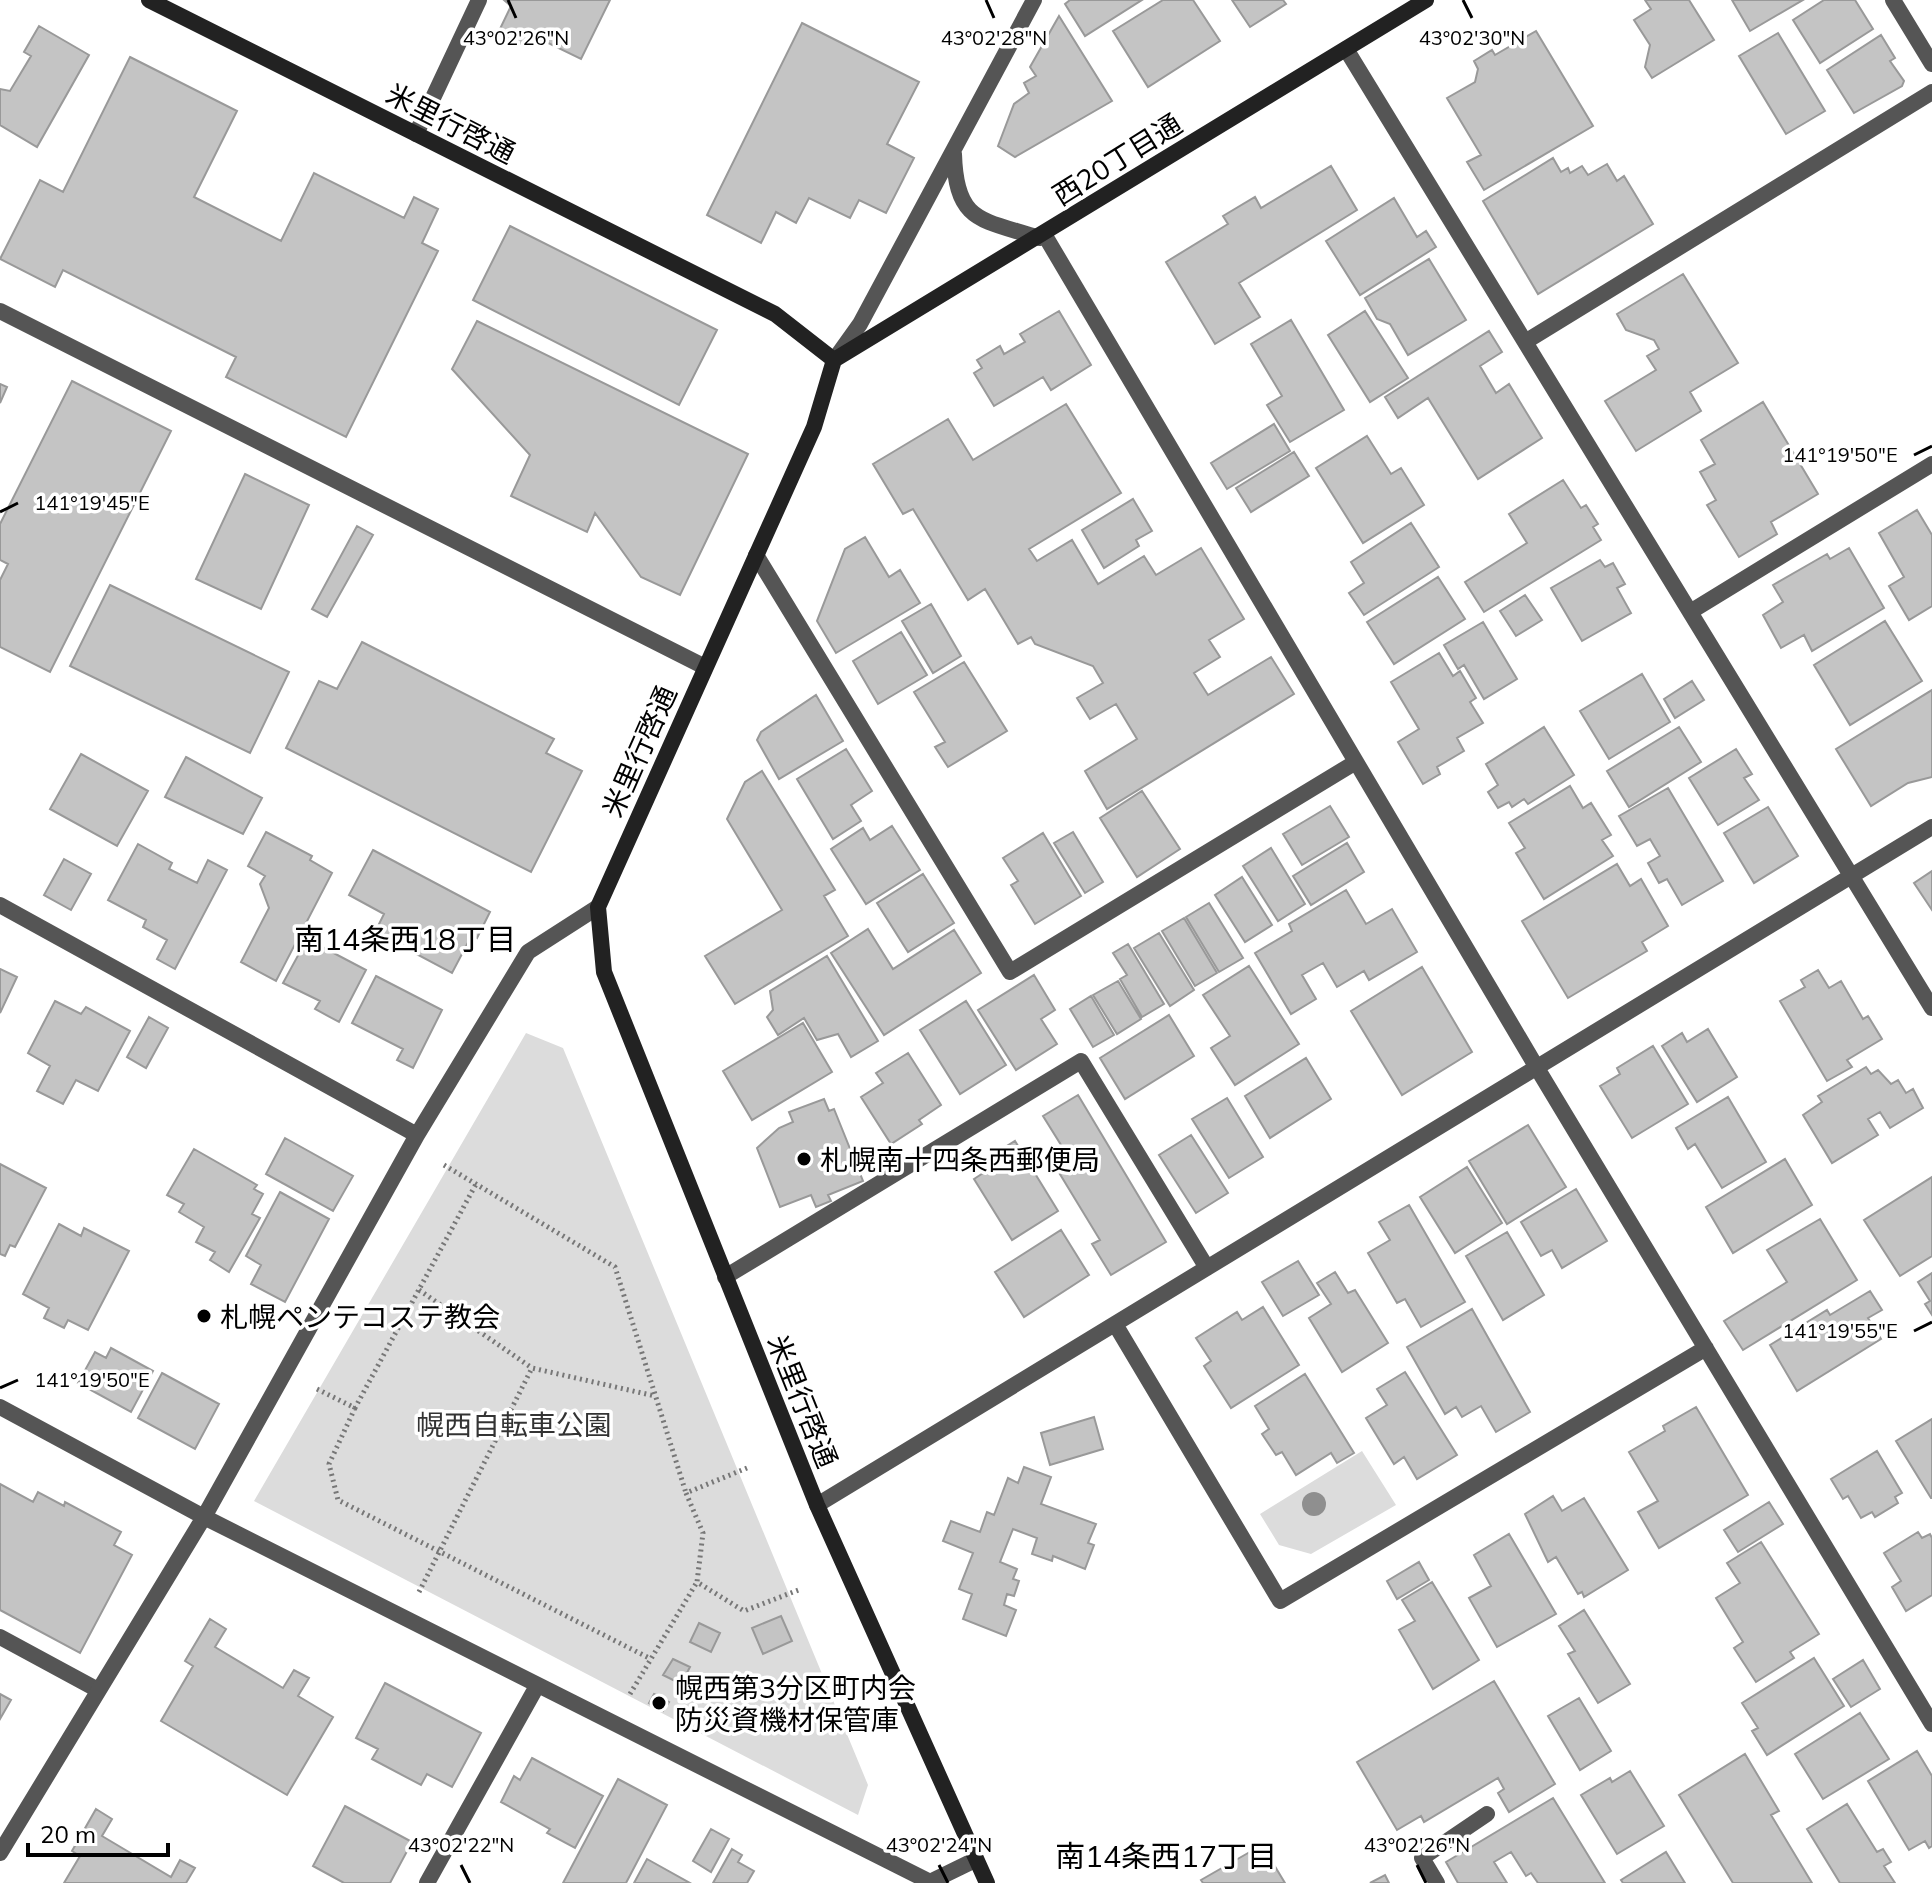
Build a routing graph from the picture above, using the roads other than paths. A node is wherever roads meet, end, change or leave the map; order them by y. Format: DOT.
graph roads {
  1 [pos="149,0"];
  2 [pos="479,0"];
  3 [pos="1034,0"];
  4 [pos="1426,0"];
  5 [pos="1893,0"];
  6 [pos="1346,49"];
  7 [pos="1932,64"];
  8 [pos="1932,92"];
  9 [pos="416,134"];
  10 [pos="954,153"];
  11 [pos="1041,236"];
  12 [pos="0,311"];
  13 [pos="1525,342"];
  14 [pos="834,360"];
  15 [pos="1932,464"];
  16 [pos="756,555"];
  17 [pos="1690,612"];
  18 [pos="705,667"];
  19 [pos="1356,762"];
  20 [pos="1932,827"];
  21 [pos="1851,876"];
  22 [pos="0,905"];
  23 [pos="598,907"];
  24 [pos="1932,1008"];
  25 [pos="1537,1068"];
  26 [pos="417,1135"];
  27 [pos="1207,1268"];
  28 [pos="725,1277"];
  29 [pos="1115,1324"];
  30 [pos="1706,1348"];
  31 [pos="0,1407"];
  32 [pos="817,1505"];
  33 [pos="204,1517"];
  34 [pos="0,1637"];
  35 [pos="537,1686"];
  36 [pos="98,1690"];
  37 [pos="1932,1724"];
  38 [pos="1487,1814"];
  39 [pos="0,1853"];
  40 [pos="975,1860"];
  41 [pos="930,1882"];
  42 [pos="427,1883"];
  43 [pos="987,1883"];
  44 [pos="1437,1883"];
  1 -- 9 [label="street, 米里行啓通"];
  2 -- 9 [label="street"];
  3 -- 10 [label="street"];
  4 -- 6 [label="street, 西20丁目通"];
  5 -- 7 [label="street"];
  6 -- 11 [label="street, 西20丁目通"];
  6 -- 13 [label="street"];
  8 -- 13 [label="street"];
  9 -- 14 [label="street, 米里行啓通"];
  10 -- 11 [label="street"];
  10 -- 14 [label="street"];
  11 -- 14 [label="street, 西20丁目通"];
  11 -- 19 [label="street"];
  12 -- 18 [label="street"];
  13 -- 17 [label="street"];
  14 -- 16 [label="street, 米里行啓通"];
  15 -- 17 [label="street"];
  16 -- 18 [label="street, 米里行啓通"];
  16 -- 19 [label="street"];
  17 -- 21 [label="street"];
  18 -- 23 [label="street, 米里行啓通"];
  19 -- 25 [label="street"];
  20 -- 21 [label="street"];
  21 -- 24 [label="street"];
  21 -- 25 [label="street"];
  22 -- 26 [label="street"];
  23 -- 26 [label="street"];
  23 -- 28 [label="street, 米里行啓通"];
  25 -- 27 [label="street"];
  25 -- 30 [label="street"];
  26 -- 33 [label="street"];
  27 -- 28 [label="street"];
  27 -- 29 [label="street"];
  28 -- 32 [label="street, 米里行啓通"];
  29 -- 30 [label="street"];
  29 -- 32 [label="street"];
  30 -- 37 [label="street"];
  31 -- 33 [label="street"];
  32 -- 40 [label="street, 米里行啓通"];
  33 -- 35 [label="street"];
  33 -- 36 [label="street"];
  34 -- 36 [label="street"];
  35 -- 41 [label="street"];
  35 -- 42 [label="street"];
  36 -- 39 [label="street"];
  38 -- 44 [label="street"];
  40 -- 41 [label="street"];
  40 -- 43 [label="street, 米里行啓通"];
}
